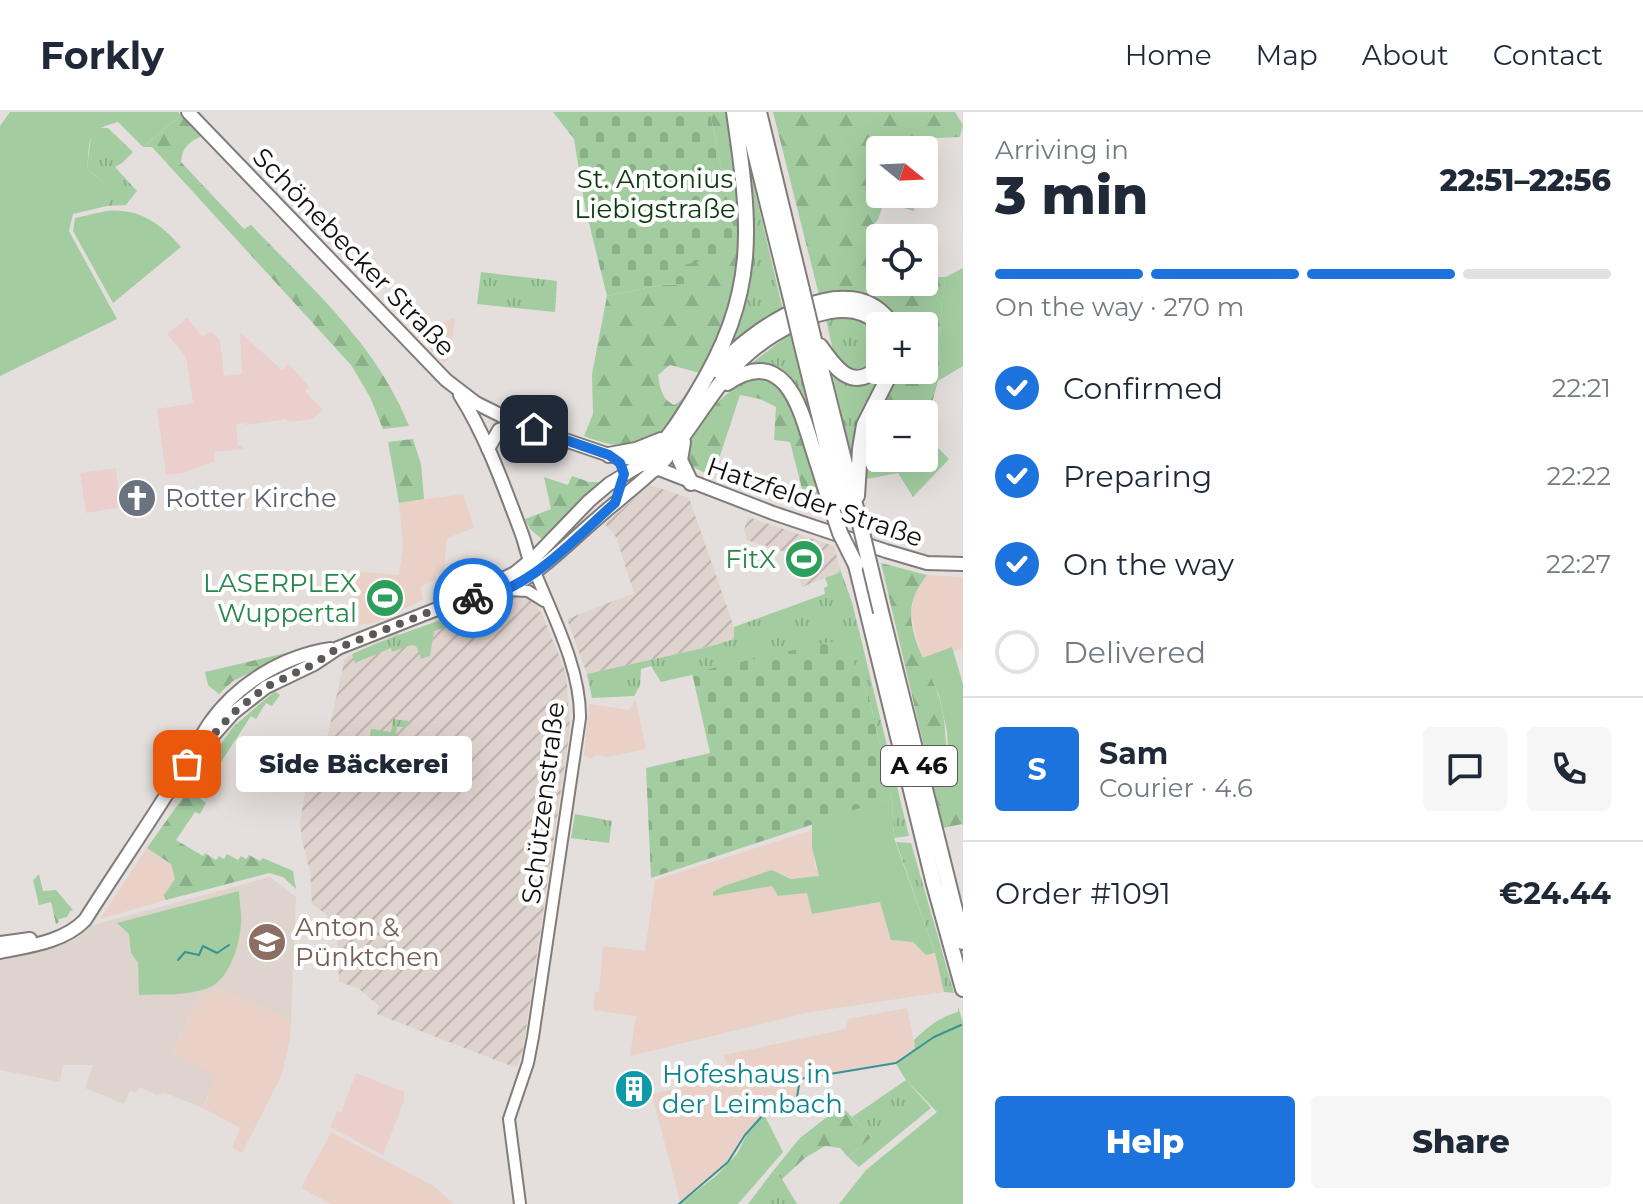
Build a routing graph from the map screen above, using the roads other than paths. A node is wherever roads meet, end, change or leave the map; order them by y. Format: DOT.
graph roads {
  1 [pos="188,112"];
  2 [pos="734,112"];
  3 [pos="745,112"];
  4 [pos="759,112"];
  5 [pos="796,292"];
  6 [pos="881,312"];
  7 [pos="866,315"];
  8 [pos="807,339"];
  9 [pos="866,375"];
  10 [pos="885,384"];
  11 [pos="710,387"];
  12 [pos="455,388"];
  13 [pos="476,403"];
  14 [pos="475,421"];
  15 [pos="518,424"];
  16 [pos="678,436"];
  17 [pos="488,449"];
  18 [pos="609,455"];
  19 [pos="648,466"];
  20 [pos="624,474"];
  21 [pos="691,483"];
  22 [pos="615,503"];
  23 [pos="848,514"];
  24 [pos="522,534"];
  25 [pos="543,548"];
  26 [pos="558,553"];
  27 [pos="963,564"];
  28 [pos="532,567"];
  29 [pos="505,590"];
  30 [pos="465,598"];
  31 [pos="547,603"];
  32 [pos="874,609"];
  33 [pos="951,923"];
  34 [pos="65,935"];
  35 [pos="963,942"];
  36 [pos="0,943"];
  37 [pos="0,952"];
  38 [pos="963,989"];
  39 [pos="520,1204"];
  1 -- 12 [label="main road, Schönebecker Straße"];
  2 -- 11 [label="highway"];
  3 -- 5 [label="highway, A 46"];
  4 -- 5 [label="highway, A 46"];
  5 -- 8 [label="highway, A 46, bridge"];
  6 -- 11 [label="highway"];
  7 -- 11 [label="highway"];
  8 -- 9 [label="highway"];
  8 -- 23 [label="highway, A 46"];
  10 -- 23 [label="highway"];
  11 -- 16 [label="highway"];
  11 -- 23 [label="highway"];
  12 -- 13 [label="main road, Schönebecker Straße"];
  12 -- 14 [label="main road, Schönebecker Straße"];
  13 -- 14 [label="main road"];
  13 -- 15 [label="main road, Schönebecker Straße"];
  14 -- 15 [label="main road"];
  14 -- 17 [label="main road, Schützenstraße"];
  15 -- 17 [label="main road"];
  15 -- 18 [label="main road"];
  16 -- 18 [label="highway"];
  16 -- 19 [label="highway"];
  16 -- 21 [label="highway"];
  17 -- 24 [label="main road, Schützenstraße"];
  18 -- 19 [label="main road"];
  18 -- 20 [label="main road"];
  19 -- 20 [label="main road"];
  19 -- 21 [label="main road, Hatzfelder Straße"];
  19 -- 22 [label="main road"];
  20 -- 22 [label="main road"];
  20 -- 25 [label="main road"];
  21 -- 27 [label="main road, Hatzfelder Straße"];
  22 -- 26 [label="main road"];
  23 -- 32 [label="highway, A 46, bridge"];
  23 -- 32 [label="highway, A 46, bridge"];
  24 -- 25 [label="main road"];
  24 -- 28 [label="main road, Schützenstraße"];
  25 -- 26 [label="main road"];
  25 -- 28 [label="main road"];
  26 -- 28 [label="main road"];
  28 -- 29 [label="main road"];
  28 -- 30 [label="main road"];
  28 -- 31 [label="street, Schützenstraße"];
  29 -- 30 [label="main road"];
  29 -- 31 [label="street"];
  30 -- 34 [label="main road"];
  31 -- 39 [label="street, Schützenstraße"];
  32 -- 33 [label="highway, A 46"];
  33 -- 35 [label="highway, A 46"];
  33 -- 38 [label="highway, A 46"];
  34 -- 36 [label="main road"];
  34 -- 37 [label="main road"];
}
